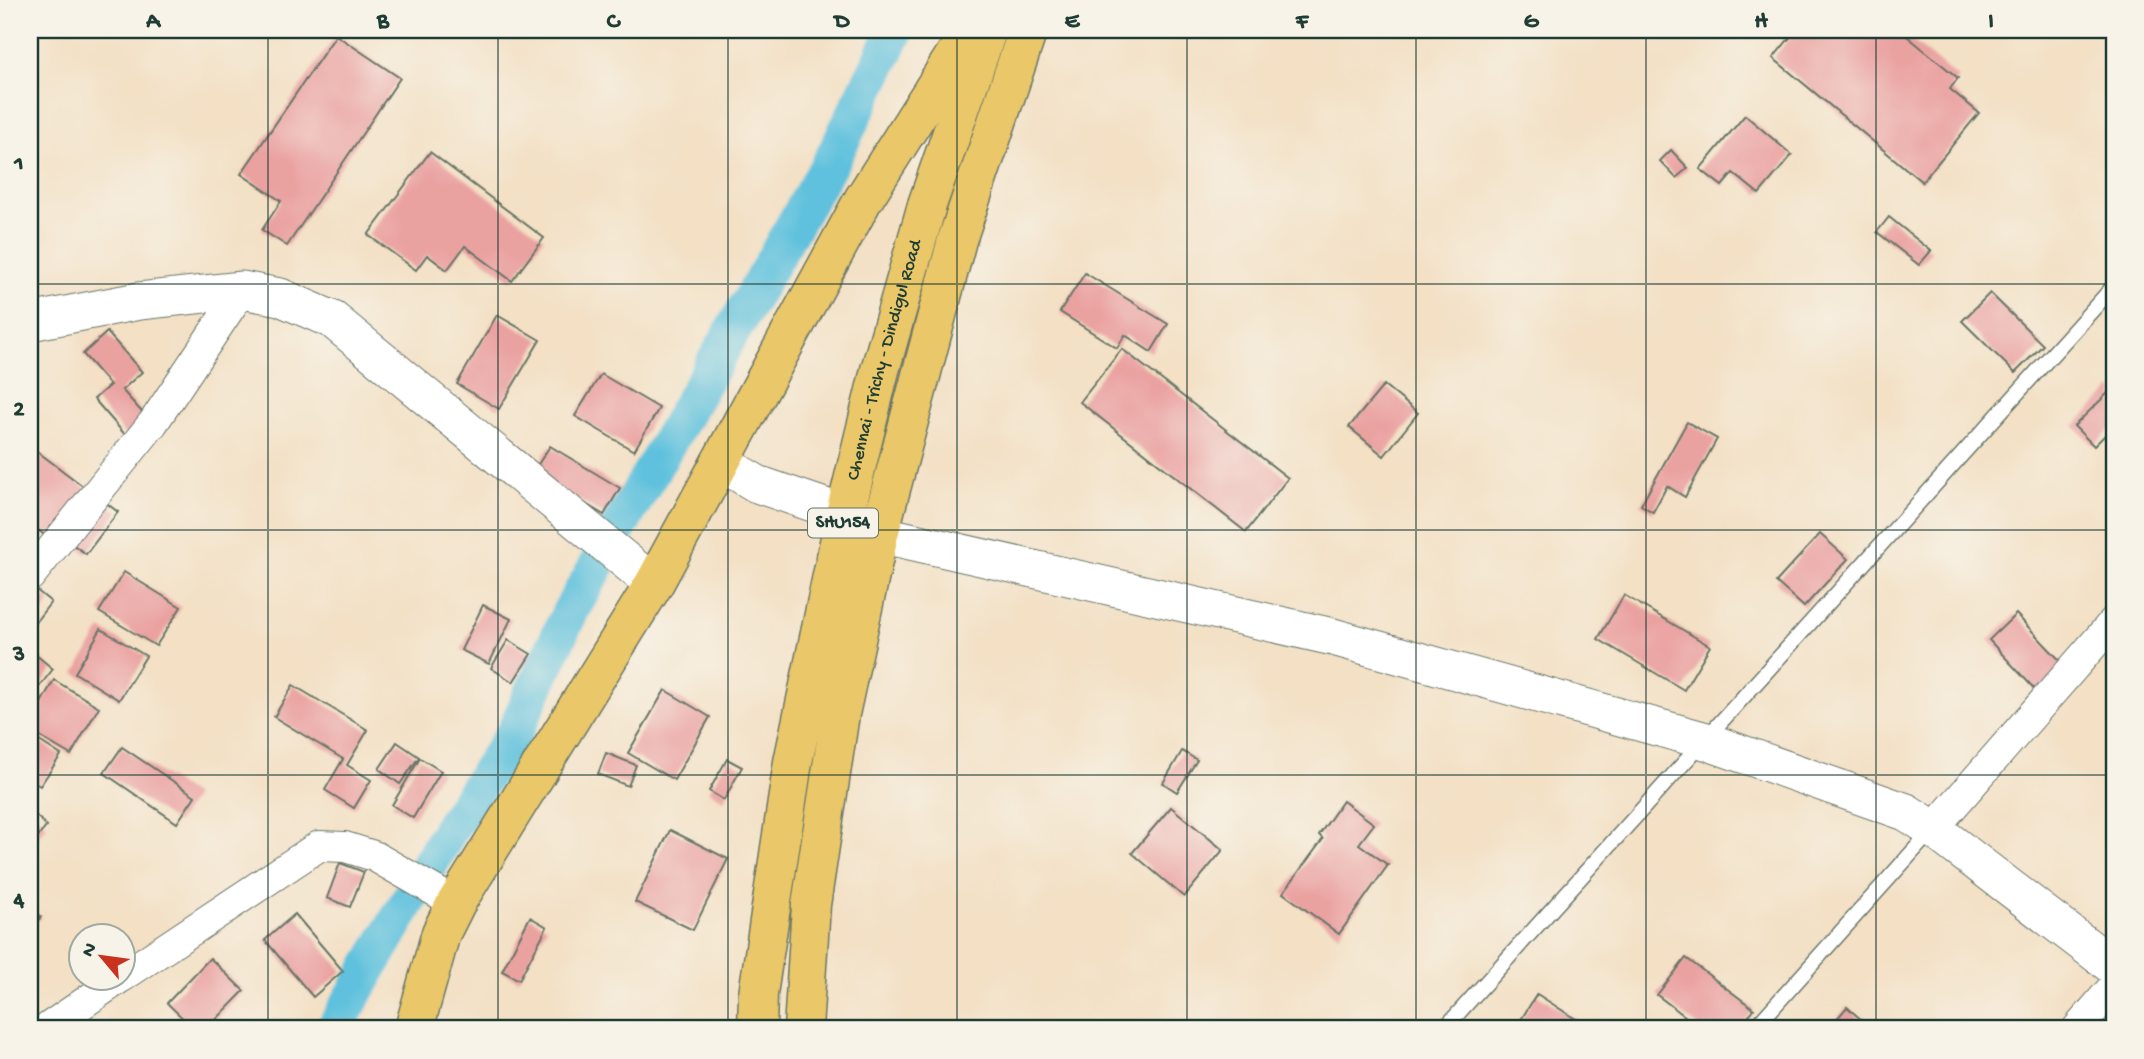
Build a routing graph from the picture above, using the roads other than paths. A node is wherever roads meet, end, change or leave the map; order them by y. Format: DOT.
graph roads {
  1 [pos="971,30"];
  2 [pos="988,30"];
  3 [pos="1028,30"];
  4 [pos="2114,286"];
  5 [pos="242,290"];
  6 [pos="30,322"];
  7 [pos="720,462"];
  8 [pos="845,514"];
  9 [pos="879,534"];
  10 [pos="641,572"];
  11 [pos="30,576"];
  12 [pos="2114,621"];
  13 [pos="1703,740"];
  14 [pos="1933,829"];
  15 [pos="448,898"];
  16 [pos="2114,967"];
  17 [pos="136,968"];
  18 [pos="2114,986"];
  19 [pos="100,992"];
  20 [pos="46,1029"];
  21 [pos="414,1029"];
  22 [pos="757,1029"];
  23 [pos="803,1029"];
  24 [pos="1444,1029"];
  25 [pos="1754,1029"];
  26 [pos="2077,1029"];
  1 -- 7 [label="highway"];
  2 -- 8 [label="highway, Chennai - Trichy - Dindigul Road / SHU154"];
  3 -- 9 [label="highway, Chennai - Trichy - Dindigul Road"];
  4 -- 13 [label="lane"];
  5 -- 6 [label="street"];
  5 -- 10 [label="street"];
  5 -- 11 [label="street"];
  7 -- 8 [label="street"];
  7 -- 10 [label="highway"];
  8 -- 9 [label="street"];
  8 -- 22 [label="highway, Chennai - Trichy - Dindigul Road / SHU154"];
  9 -- 13 [label="street"];
  9 -- 23 [label="highway, Chennai - Trichy - Dindigul Road"];
  10 -- 15 [label="highway"];
  12 -- 14 [label="street"];
  13 -- 14 [label="street"];
  13 -- 24 [label="lane"];
  14 -- 16 [label="street"];
  14 -- 25 [label="lane"];
  15 -- 17 [label="street"];
  15 -- 21 [label="highway"];
  18 -- 26 [label="street"];
  19 -- 20 [label="street"];
}
